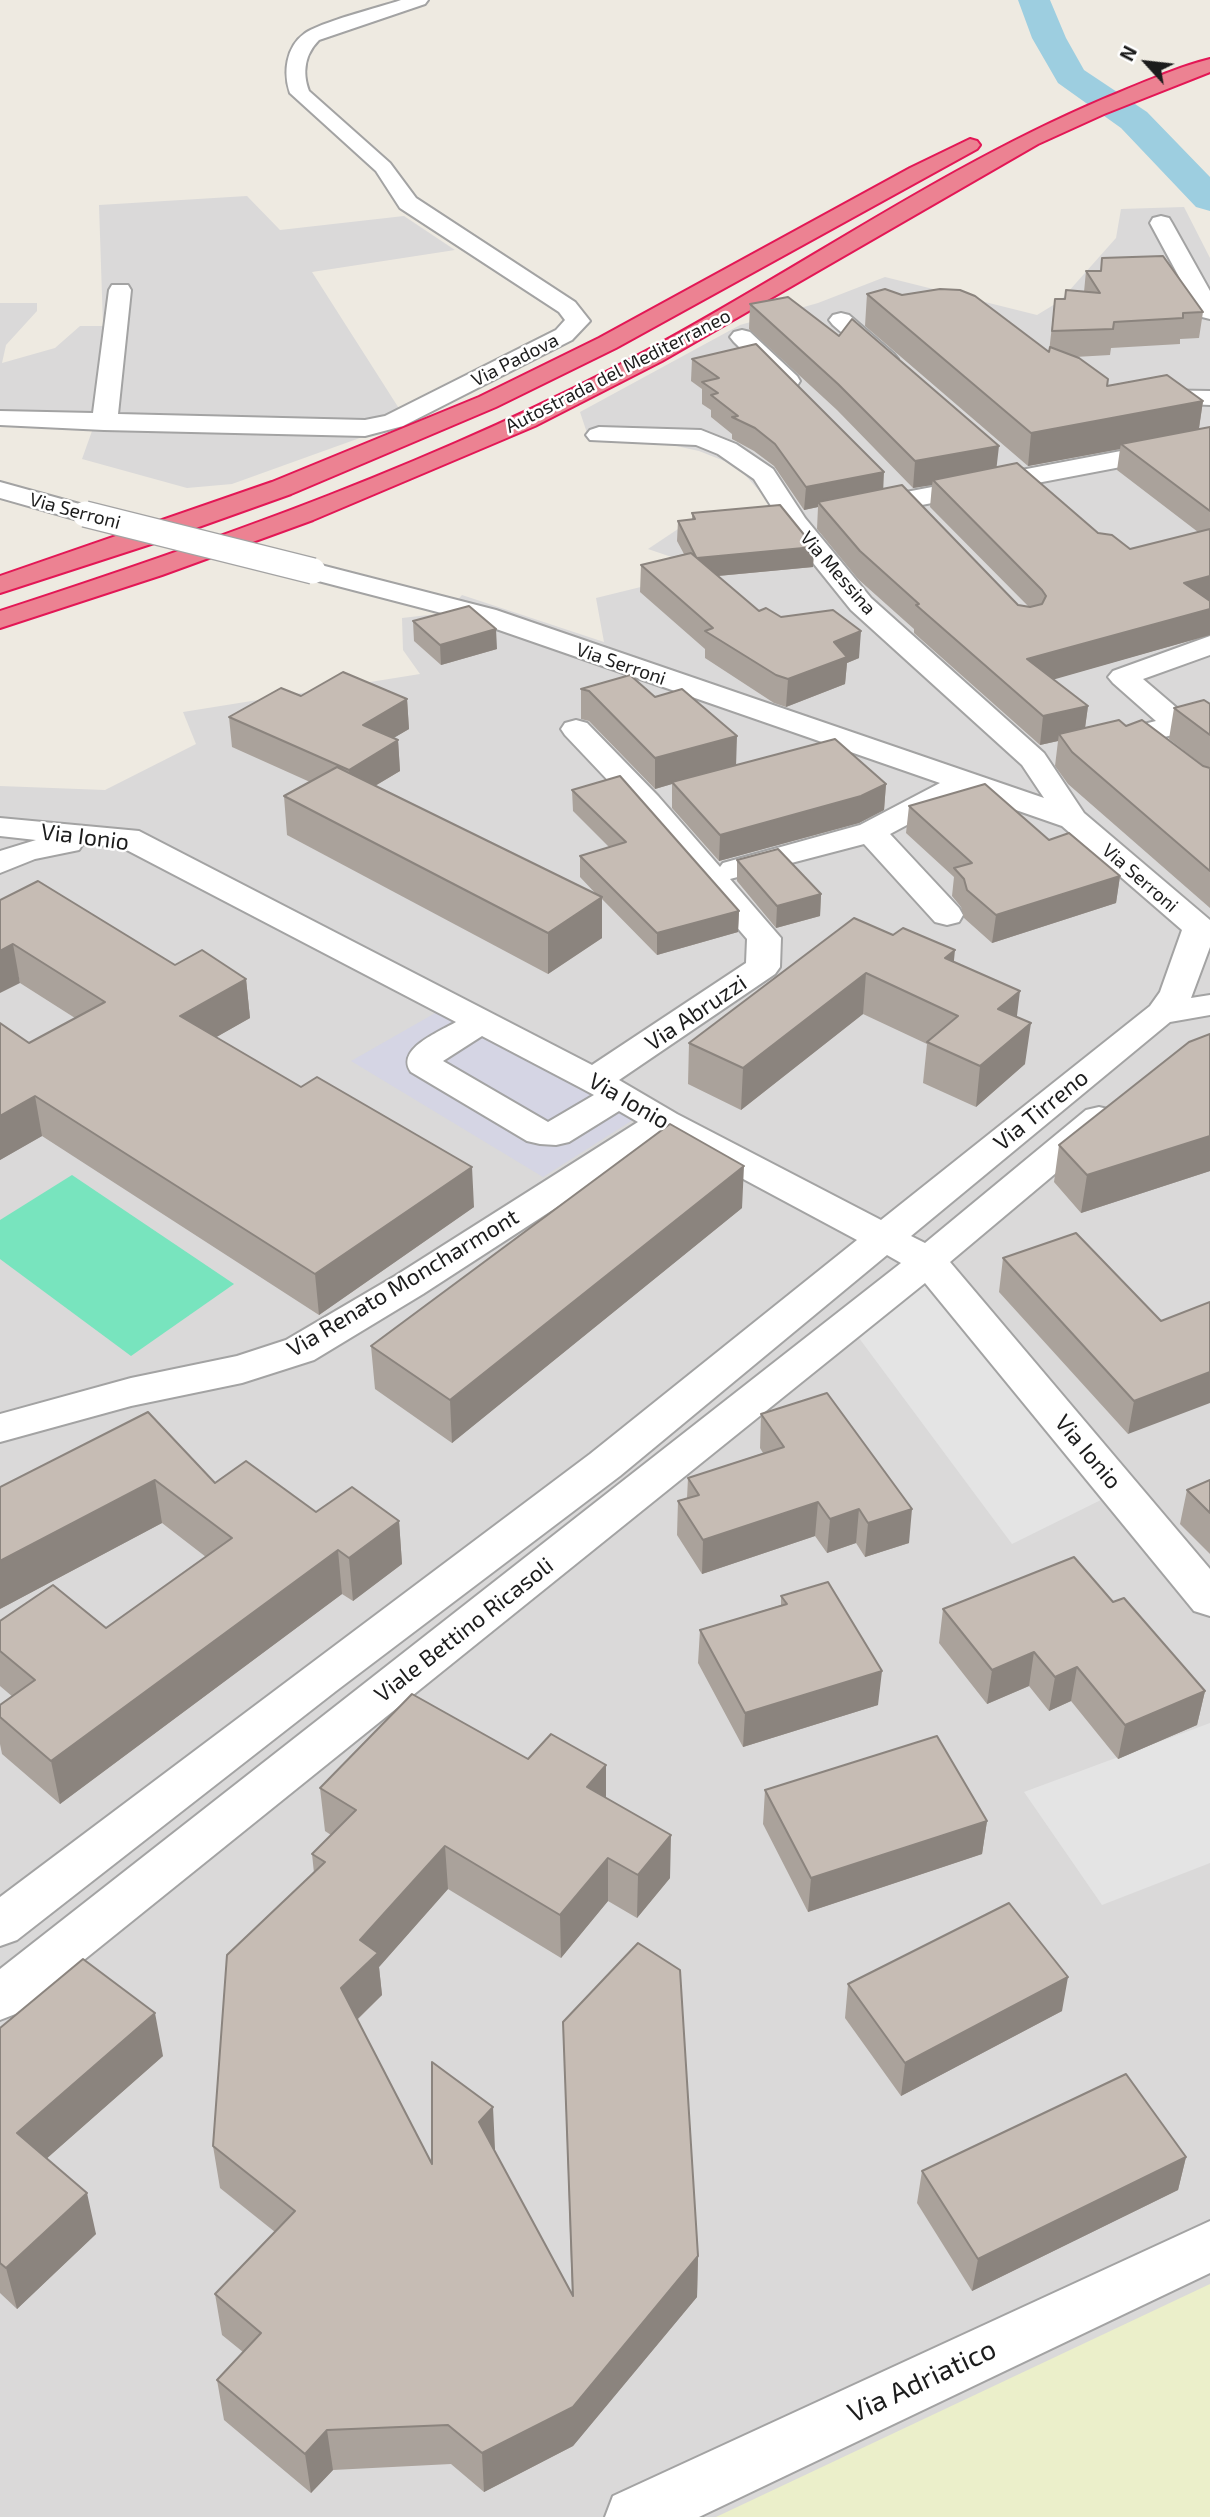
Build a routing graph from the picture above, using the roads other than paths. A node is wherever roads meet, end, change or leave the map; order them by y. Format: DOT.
graph roads {
  1 [pos="419,0"];
  2 [pos="1210,65"];
  3 [pos="995,132"];
  4 [pos="1161,223"];
  5 [pos="120,290"];
  6 [pos="1210,312"];
  7 [pos="841,320"];
  8 [pos="742,337"];
  9 [pos="901,373"];
  10 [pos="1121,397"];
  11 [pos="1210,398"];
  12 [pos="807,399"];
  13 [pos="0,418"];
  14 [pos="104,423"];
  15 [pos="598,435"];
  16 [pos="1210,442"];
  17 [pos="1002,461"];
  18 [pos="1022,478"];
  19 [pos="0,490"];
  20 [pos="897,491"];
  21 [pos="1050,503"];
  22 [pos="818,517"];
  23 [pos="924,520"];
  24 [pos="0,586"];
  25 [pos="0,620"];
  26 [pos="1207,651"];
  27 [pos="529,652"];
  28 [pos="1210,717"];
  29 [pos="1178,725"];
  30 [pos="576,729"];
  31 [pos="1138,734"];
  32 [pos="853,745"];
  33 [pos="1055,754"];
  34 [pos="1169,758"];
  35 [pos="969,782"];
  36 [pos="1073,819"];
  37 [pos="0,827"];
  38 [pos="871,832"];
  39 [pos="101,837"];
  40 [pos="0,863"];
  41 [pos="708,877"];
  42 [pos="947,915"];
  43 [pos="1206,942"];
  44 [pos="1210,1005"];
  45 [pos="1162,1014"];
  46 [pos="481,1021"];
  47 [pos="607,1088"];
  48 [pos="1127,1095"];
  49 [pos="664,1122"];
  50 [pos="882,1238"];
  51 [pos="928,1261"];
  52 [pos="0,1428"];
  53 [pos="1210,1599"];
  54 [pos="0,1924"];
  55 [pos="0,1998"];
  56 [pos="1210,2246"];
  57 [pos="634,2517"];
  1 -- 14 [label="street, Via Padova"];
  2 -- 25 [label="highway, Autostrada del Mediterraneo"];
  3 -- 24 [label="highway, Autostrada del Mediterraneo"];
  4 -- 6 [label="street"];
  5 -- 14 [label="street"];
  7 -- 9 [label="street"];
  8 -- 12 [label="street"];
  10 -- 11 [label="street"];
  13 -- 14 [label="street, Via Padova"];
  15 -- 22 [label="street, Via Messina"];
  16 -- 18 [label="street"];
  17 -- 18 [label="street"];
  18 -- 20 [label="street"];
  18 -- 21 [label="street"];
  19 -- 32 [label="street, Via Serroni, bridge"];
  20 -- 22 [label="street"];
  20 -- 23 [label="street"];
  22 -- 33 [label="street, Via Messina"];
  26 -- 29 [label="street"];
  27 -- 32 [label="street"];
  28 -- 29 [label="street"];
  29 -- 31 [label="street"];
  30 -- 41 [label="street, Via Abruzzi"];
  31 -- 33 [label="street"];
  31 -- 34 [label="street"];
  32 -- 35 [label="street, Via Serroni"];
  33 -- 36 [label="street, Via Messina"];
  35 -- 36 [label="street, Via Serroni"];
  35 -- 38 [label="street"];
  36 -- 43 [label="street, Via Serroni"];
  37 -- 39 [label="street, Via Ionio"];
  38 -- 41 [label="street"];
  38 -- 42 [label="street"];
  39 -- 40 [label="street"];
  39 -- 46 [label="street, Via Ionio"];
  41 -- 47 [label="street, Via Abruzzi"];
  43 -- 45 [label="street"];
  44 -- 45 [label="street, Via Tirreno"];
  45 -- 50 [label="street, Via Tirreno"];
  46 -- 47 [label="street, Via Ionio"];
  46 -- 47 [label="street"];
  47 -- 49 [label="street, Via Ionio"];
  48 -- 51 [label="street, Via Tirreno"];
  49 -- 50 [label="street, Via Ionio"];
  49 -- 52 [label="street, Via Renato Moncharmont"];
  50 -- 51 [label="street, Via Ionio"];
  50 -- 54 [label="street, Viale Bettino Ricasoli"];
  51 -- 53 [label="street, Via Ionio"];
  51 -- 55 [label="street, Viale Bettino Ricasoli"];
  56 -- 57 [label="street, Via Adriatico"];
}
